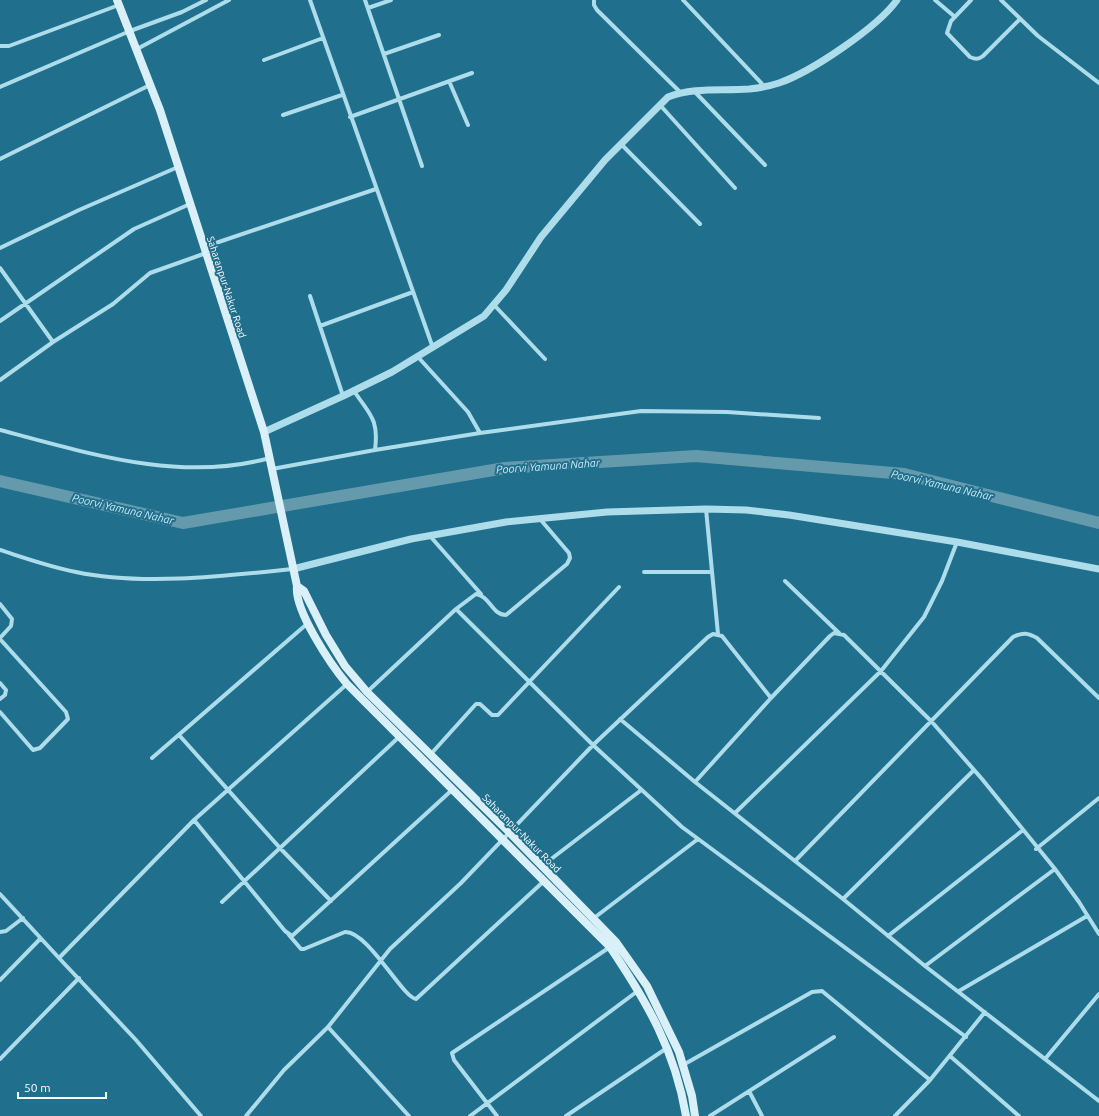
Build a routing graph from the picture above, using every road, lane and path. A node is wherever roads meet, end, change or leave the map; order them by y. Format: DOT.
graph roads {
  1 [pos="206,0"];
  2 [pos="229,0"];
  3 [pos="310,0"];
  4 [pos="365,0"];
  5 [pos="391,0"];
  6 [pos="594,0"];
  7 [pos="683,0"];
  8 [pos="897,0"];
  9 [pos="935,0"];
  10 [pos="971,0"];
  11 [pos="1001,0"];
  12 [pos="118,3"];
  13 [pos="368,8"];
  14 [pos="955,17"];
  15 [pos="1020,20"];
  16 [pos="130,31"];
  17 [pos="439,35"];
  18 [pos="323,38"];
  19 [pos="0,46"];
  20 [pos="137,49"];
  21 [pos="384,54"];
  22 [pos="264,60"];
  23 [pos="472,73"];
  24 [pos="449,81"];
  25 [pos="1099,83"];
  26 [pos="150,85"];
  27 [pos="764,86"];
  28 [pos="0,87"];
  29 [pos="693,91"];
  30 [pos="680,92"];
  31 [pos="342,95"];
  32 [pos="400,99"];
  33 [pos="660,105"];
  34 [pos="283,115"];
  35 [pos="350,117"];
  36 [pos="468,125"];
  37 [pos="621,144"];
  38 [pos="0,159"];
  39 [pos="765,165"];
  40 [pos="422,166"];
  41 [pos="178,167"];
  42 [pos="735,188"];
  43 [pos="376,189"];
  44 [pos="190,204"];
  45 [pos="700,224"];
  46 [pos="0,248"];
  47 [pos="205,250"];
  48 [pos="0,268"];
  49 [pos="413,292"];
  50 [pos="310,296"];
  51 [pos="26,304"];
  52 [pos="495,306"];
  53 [pos="0,321"];
  54 [pos="320,326"];
  55 [pos="53,342"];
  56 [pos="433,348"];
  57 [pos="418,357"];
  58 [pos="545,359"];
  59 [pos="0,380"];
  60 [pos="354,391"];
  61 [pos="343,396"];
  62 [pos="819,418"];
  63 [pos="0,430"];
  64 [pos="264,432"];
  65 [pos="480,433"];
  66 [pos="375,450"];
  67 [pos="270,458"];
  68 [pos="272,473"];
  69 [pos="706,509"];
  70 [pos="539,519"];
  71 [pos="430,536"];
  72 [pos="957,542"];
  73 [pos="0,550"];
  74 [pos="1099,569"];
  75 [pos="293,570"];
  76 [pos="644,572"];
  77 [pos="712,572"];
  78 [pos="784,581"];
  79 [pos="297,586"];
  80 [pos="619,587"];
  81 [pos="481,594"];
  82 [pos="0,604"];
  83 [pos="456,609"];
  84 [pos="308,623"];
  85 [pos="839,633"];
  86 [pos="718,634"];
  87 [pos="0,638"];
  88 [pos="882,671"];
  89 [pos="0,683"];
  90 [pos="530,683"];
  91 [pos="347,684"];
  92 [pos="367,692"];
  93 [pos="771,698"];
  94 [pos="1099,698"];
  95 [pos="0,699"];
  96 [pos="0,712"];
  97 [pos="620,719"];
  98 [pos="932,722"];
  99 [pos="179,735"];
  100 [pos="399,737"];
  101 [pos="593,745"];
  102 [pos="430,755"];
  103 [pos="152,758"];
  104 [pos="974,770"];
  105 [pos="695,782"];
  106 [pos="228,789"];
  107 [pos="452,790"];
  108 [pos="640,791"];
  109 [pos="1099,798"];
  110 [pos="735,813"];
  111 [pos="194,820"];
  112 [pos="1023,830"];
  113 [pos="509,832"];
  114 [pos="502,839"];
  115 [pos="698,839"];
  116 [pos="280,848"];
  117 [pos="1036,848"];
  118 [pos="795,861"];
  119 [pos="542,866"];
  120 [pos="1055,869"];
  121 [pos="244,881"];
  122 [pos="544,881"];
  123 [pos="0,894"];
  124 [pos="844,899"];
  125 [pos="331,901"];
  126 [pos="222,902"];
  127 [pos="1087,916"];
  128 [pos="23,918"];
  129 [pos="594,918"];
  130 [pos="0,932"];
  131 [pos="1099,934"];
  132 [pos="288,935"];
  133 [pos="888,936"];
  134 [pos="40,939"];
  135 [pos="610,948"];
  136 [pos="59,958"];
  137 [pos="381,959"];
  138 [pos="925,966"];
  139 [pos="79,978"];
  140 [pos="0,980"];
  141 [pos="639,990"];
  142 [pos="959,991"];
  143 [pos="1099,994"];
  144 [pos="986,1012"];
  145 [pos="328,1027"];
  146 [pos="834,1037"];
  147 [pos="966,1037"];
  148 [pos="667,1048"];
  149 [pos="950,1056"];
  150 [pos="0,1059"];
  151 [pos="1045,1059"];
  152 [pos="682,1065"];
  153 [pos="930,1080"];
  154 [pos="749,1091"];
  155 [pos="1099,1101"];
  156 [pos="487,1103"];
  157 [pos="408,1114"];
  158 [pos="200,1116"];
  159 [pos="246,1116"];
  160 [pos="402,1116"];
  161 [pos="470,1116"];
  162 [pos="497,1116"];
  163 [pos="566,1116"];
  164 [pos="686,1116"];
  165 [pos="695,1116"];
  166 [pos="710,1116"];
  167 [pos="762,1116"];
  168 [pos="895,1116"];
  169 [pos="1019,1116"];
  1 -- 16 [label="street"];
  2 -- 20 [label="street"];
  3 -- 18 [label="street"];
  4 -- 13 [label="street"];
  5 -- 13 [label="street"];
  6 -- 30 [label="street"];
  7 -- 27 [label="street"];
  8 -- 27 [label="street"];
  9 -- 14 [label="street"];
  10 -- 14 [label="street"];
  11 -- 15 [label="street"];
  12 -- 16 [label="main road, Saharanpur-Nakur Road"];
  12 -- 19 [label="street"];
  13 -- 21 [label="street"];
  14 -- 15 [label="street"];
  15 -- 25 [label="street"];
  16 -- 20 [label="main road, Saharanpur-Nakur Road"];
  16 -- 28 [label="street"];
  17 -- 21 [label="street"];
  18 -- 22 [label="street"];
  18 -- 31 [label="street"];
  20 -- 26 [label="main road, Saharanpur-Nakur Road"];
  21 -- 32 [label="street"];
  23 -- 24 [label="street"];
  24 -- 32 [label="street"];
  24 -- 36 [label="street"];
  26 -- 38 [label="street"];
  26 -- 41 [label="main road, Saharanpur-Nakur Road"];
  27 -- 29 [label="street"];
  29 -- 30 [label="street"];
  29 -- 39 [label="street"];
  30 -- 33 [label="street"];
  31 -- 34 [label="street"];
  31 -- 35 [label="street"];
  32 -- 35 [label="street"];
  32 -- 40 [label="street"];
  33 -- 37 [label="street"];
  33 -- 42 [label="street"];
  35 -- 43 [label="street"];
  37 -- 45 [label="street"];
  37 -- 52 [label="street"];
  41 -- 44 [label="main road, Saharanpur-Nakur Road"];
  41 -- 46 [label="street"];
  43 -- 47 [label="street"];
  43 -- 49 [label="street"];
  44 -- 47 [label="main road, Saharanpur-Nakur Road"];
  44 -- 51 [label="street"];
  47 -- 55 [label="street"];
  47 -- 64 [label="main road, Saharanpur-Nakur Road"];
  48 -- 51 [label="street"];
  49 -- 54 [label="street"];
  49 -- 56 [label="street"];
  50 -- 54 [label="street"];
  51 -- 53 [label="street"];
  51 -- 55 [label="street"];
  52 -- 56 [label="street"];
  52 -- 58 [label="street"];
  54 -- 61 [label="street"];
  55 -- 59 [label="street"];
  56 -- 57 [label="street"];
  57 -- 60 [label="street"];
  57 -- 65 [label="street"];
  60 -- 61 [label="street"];
  60 -- 66 [label="street"];
  61 -- 64 [label="street"];
  62 -- 65 [label="street"];
  63 -- 67 [label="street"];
  64 -- 67 [label="main road, Saharanpur-Nakur Road"];
  65 -- 66 [label="street"];
  66 -- 68 [label="street"];
  67 -- 68 [label="main road, Saharanpur-Nakur Road"];
  68 -- 75 [label="main road, Saharanpur-Nakur Road"];
  69 -- 70 [label="street"];
  69 -- 72 [label="street"];
  69 -- 77 [label="street"];
  70 -- 71 [label="street"];
  70 -- 81 [label="street"];
  71 -- 75 [label="street"];
  71 -- 81 [label="street"];
  72 -- 74 [label="street"];
  72 -- 88 [label="street"];
  73 -- 75 [label="street"];
  75 -- 79 [label="main road, Saharanpur-Nakur Road"];
  76 -- 77 [label="street"];
  77 -- 86 [label="street"];
  78 -- 85 [label="street"];
  79 -- 84 [label="main road, Saharanpur-Nakur Road"];
  79 -- 92 [label="main road, Saharanpur-Nakur Road"];
  80 -- 90 [label="street"];
  81 -- 83 [label="street"];
  82 -- 87 [label="street"];
  83 -- 90 [label="street"];
  83 -- 92 [label="street"];
  84 -- 91 [label="main road, Saharanpur-Nakur Road"];
  84 -- 99 [label="street"];
  85 -- 88 [label="street"];
  85 -- 93 [label="street"];
  86 -- 93 [label="street"];
  86 -- 97 [label="street"];
  87 -- 96 [label="street"];
  88 -- 98 [label="street"];
  88 -- 110 [label="street"];
  89 -- 95 [label="street"];
  90 -- 101 [label="street"];
  90 -- 102 [label="street"];
  91 -- 100 [label="main road, Saharanpur-Nakur Road"];
  91 -- 106 [label="street"];
  92 -- 102 [label="main road, Saharanpur-Nakur Road"];
  93 -- 105 [label="street"];
  94 -- 98 [label="street"];
  97 -- 101 [label="street"];
  97 -- 105 [label="street"];
  98 -- 104 [label="street"];
  98 -- 118 [label="street"];
  99 -- 103 [label="street"];
  99 -- 106 [label="street"];
  100 -- 107 [label="main road, Saharanpur-Nakur Road"];
  100 -- 116 [label="street"];
  101 -- 108 [label="street"];
  101 -- 113 [label="street"];
  102 -- 113 [label="main road, Saharanpur-Nakur Road"];
  104 -- 112 [label="street"];
  104 -- 124 [label="street"];
  105 -- 110 [label="street"];
  106 -- 111 [label="street"];
  106 -- 116 [label="street"];
  107 -- 114 [label="main road, Saharanpur-Nakur Road"];
  107 -- 125 [label="street"];
  108 -- 115 [label="street"];
  108 -- 119 [label="street"];
  109 -- 117 [label="street"];
  110 -- 118 [label="street"];
  111 -- 121 [label="street"];
  111 -- 136 [label="street"];
  112 -- 117 [label="street"];
  112 -- 133 [label="street"];
  113 -- 114 [label="street"];
  113 -- 119 [label="main road, Saharanpur-Nakur Road"];
  114 -- 122 [label="main road, Saharanpur-Nakur Road"];
  114 -- 137 [label="street"];
  115 -- 129 [label="street"];
  115 -- 147 [label="street"];
  116 -- 121 [label="street"];
  116 -- 125 [label="street"];
  117 -- 120 [label="street"];
  118 -- 124 [label="street"];
  119 -- 129 [label="main road, Saharanpur-Nakur Road"];
  120 -- 127 [label="street"];
  120 -- 138 [label="street"];
  121 -- 126 [label="street"];
  121 -- 132 [label="street"];
  122 -- 135 [label="main road, Saharanpur-Nakur Road"];
  122 -- 137 [label="street"];
  123 -- 128 [label="street"];
  124 -- 133 [label="street"];
  125 -- 132 [label="street"];
  127 -- 131 [label="street"];
  127 -- 142 [label="street"];
  128 -- 130 [label="street"];
  128 -- 134 [label="street"];
  129 -- 152 [label="main road, Saharanpur-Nakur Road"];
  132 -- 137 [label="street"];
  133 -- 138 [label="street"];
  134 -- 136 [label="street"];
  134 -- 140 [label="street"];
  135 -- 141 [label="main road, Saharanpur-Nakur Road"];
  135 -- 156 [label="street"];
  136 -- 139 [label="street"];
  137 -- 145 [label="street"];
  138 -- 142 [label="street"];
  139 -- 150 [label="street"];
  139 -- 158 [label="street"];
  141 -- 148 [label="main road, Saharanpur-Nakur Road"];
  141 -- 156 [label="street"];
  142 -- 144 [label="street"];
  143 -- 151 [label="street"];
  144 -- 147 [label="street"];
  144 -- 151 [label="street"];
  145 -- 157 [label="street"];
  145 -- 159 [label="street"];
  146 -- 154 [label="street"];
  147 -- 149 [label="street"];
  148 -- 163 [label="street"];
  148 -- 164 [label="main road, Saharanpur-Nakur Road"];
  149 -- 153 [label="street"];
  149 -- 169 [label="street"];
  151 -- 155 [label="street"];
  152 -- 153 [label="street"];
  152 -- 165 [label="main road, Saharanpur-Nakur Road"];
  153 -- 168 [label="street"];
  154 -- 166 [label="street"];
  154 -- 167 [label="street"];
  156 -- 161 [label="street"];
  156 -- 162 [label="street"];
  157 -- 160 [label="street"];
}
